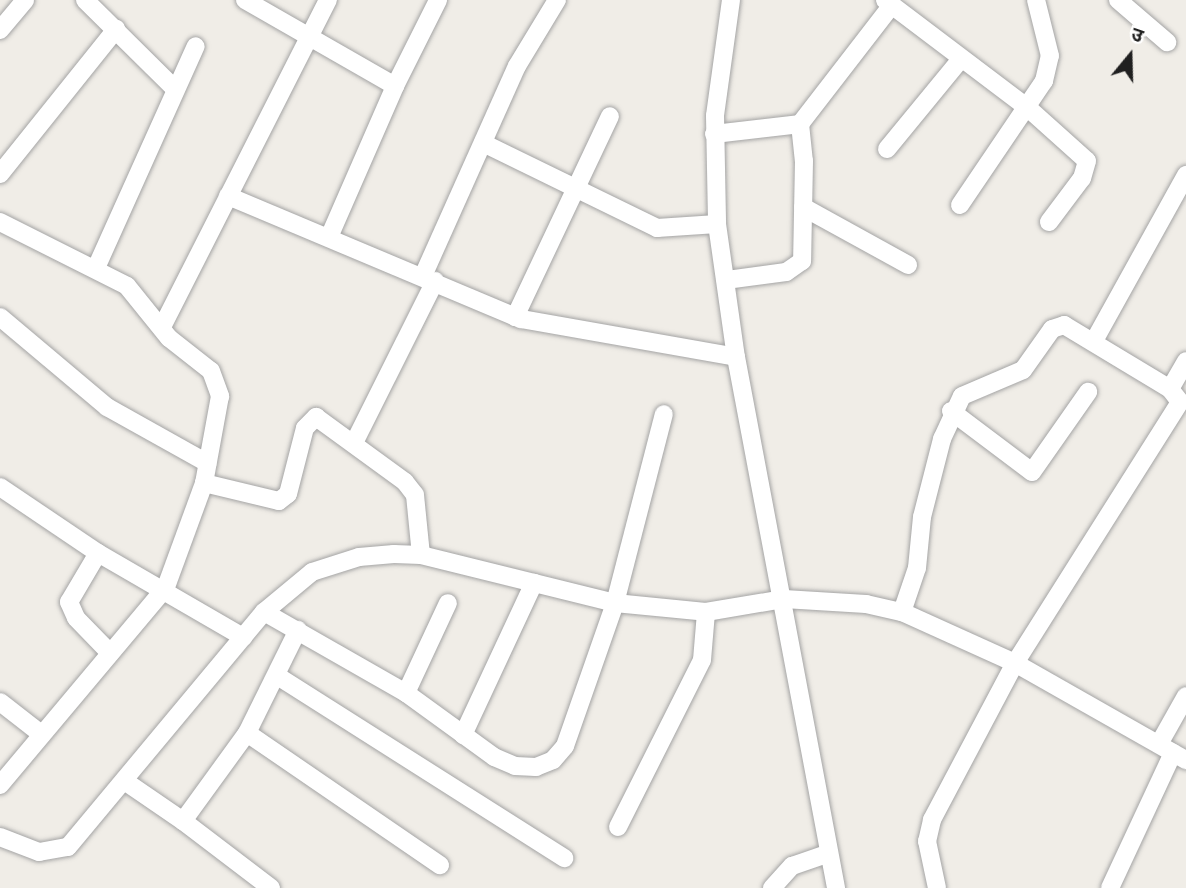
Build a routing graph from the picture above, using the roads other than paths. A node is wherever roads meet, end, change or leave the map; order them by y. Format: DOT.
graph roads {
  1 [pos="25,0"];
  2 [pos="85,0"];
  3 [pos="245,0"];
  4 [pos="328,0"];
  5 [pos="438,0"];
  6 [pos="557,0"];
  7 [pos="731,0"];
  8 [pos="1036,0"];
  9 [pos="1118,0"];
  10 [pos="888,3"];
  11 [pos="116,29"];
  12 [pos="0,30"];
  13 [pos="308,38"];
  14 [pos="1167,42"];
  15 [pos="196,46"];
  16 [pos="960,60"];
  17 [pos="395,86"];
  18 [pos="174,88"];
  19 [pos="1028,108"];
  20 [pos="610,116"];
  21 [pos="800,124"];
  22 [pos="714,134"];
  23 [pos="483,143"];
  24 [pos="887,149"];
  25 [pos="2,169"];
  26 [pos="1186,176"];
  27 [pos="576,191"];
  28 [pos="228,196"];
  29 [pos="960,205"];
  30 [pos="803,206"];
  31 [pos="0,222"];
  32 [pos="1049,222"];
  33 [pos="717,224"];
  34 [pos="330,236"];
  35 [pos="908,265"];
  36 [pos="96,268"];
  37 [pos="429,279"];
  38 [pos="726,280"];
  39 [pos="0,317"];
  40 [pos="515,317"];
  41 [pos="162,327"];
  42 [pos="1094,341"];
  43 [pos="736,357"];
  44 [pos="1186,360"];
  45 [pos="1170,389"];
  46 [pos="1088,392"];
  47 [pos="951,411"];
  48 [pos="664,414"];
  49 [pos="355,441"];
  50 [pos="207,463"];
  51 [pos="204,483"];
  52 [pos="0,487"];
  53 [pos="98,553"];
  54 [pos="421,555"];
  55 [pos="534,583"];
  56 [pos="166,587"];
  57 [pos="784,599"];
  58 [pos="448,603"];
  59 [pos="614,603"];
  60 [pos="264,612"];
  61 [pos="706,612"];
  62 [pos="902,612"];
  63 [pos="299,631"];
  64 [pos="243,637"];
  65 [pos="110,653"];
  66 [pos="1015,663"];
  67 [pos="279,677"];
  68 [pos="405,694"];
  69 [pos="1186,696"];
  70 [pos="0,702"];
  71 [pos="40,733"];
  72 [pos="247,733"];
  73 [pos="463,735"];
  74 [pos="1173,753"];
  75 [pos="126,782"];
  76 [pos="0,785"];
  77 [pos="183,821"];
  78 [pos="618,827"];
  79 [pos="0,837"];
  80 [pos="829,853"];
  81 [pos="564,858"];
  82 [pos="440,865"];
  83 [pos="271,888"];
  84 [pos="772,888"];
  85 [pos="836,888"];
  86 [pos="937,888"];
  87 [pos="1110,888"];
  1 -- 12 [label="street"];
  2 -- 11 [label="street"];
  3 -- 13 [label="street"];
  4 -- 13 [label="street"];
  5 -- 17 [label="street"];
  6 -- 23 [label="street"];
  7 -- 22 [label="street"];
  8 -- 19 [label="street"];
  9 -- 14 [label="street"];
  10 -- 16 [label="street"];
  10 -- 21 [label="street"];
  11 -- 18 [label="street"];
  11 -- 25 [label="street"];
  13 -- 17 [label="street"];
  13 -- 28 [label="street"];
  15 -- 18 [label="street"];
  16 -- 19 [label="street"];
  16 -- 24 [label="street"];
  17 -- 34 [label="street"];
  18 -- 36 [label="street"];
  19 -- 29 [label="street"];
  19 -- 32 [label="street"];
  20 -- 27 [label="street"];
  21 -- 22 [label="street"];
  21 -- 30 [label="street"];
  22 -- 33 [label="street"];
  23 -- 27 [label="street"];
  23 -- 37 [label="street"];
  26 -- 42 [label="street"];
  27 -- 33 [label="street"];
  27 -- 40 [label="street"];
  28 -- 34 [label="street"];
  28 -- 41 [label="street"];
  30 -- 35 [label="street"];
  30 -- 38 [label="street"];
  31 -- 36 [label="street"];
  33 -- 38 [label="street"];
  34 -- 37 [label="street"];
  36 -- 41 [label="street"];
  37 -- 40 [label="street"];
  37 -- 49 [label="street"];
  38 -- 43 [label="street"];
  39 -- 50 [label="street"];
  40 -- 43 [label="street"];
  41 -- 50 [label="street"];
  42 -- 45 [label="street"];
  42 -- 47 [label="street"];
  43 -- 57 [label="street"];
  44 -- 45 [label="street"];
  45 -- 66 [label="street"];
  46 -- 47 [label="street"];
  47 -- 62 [label="street"];
  48 -- 59 [label="street"];
  49 -- 51 [label="street"];
  49 -- 54 [label="street"];
  50 -- 51 [label="street"];
  51 -- 56 [label="street"];
  52 -- 53 [label="street"];
  53 -- 56 [label="street"];
  53 -- 65 [label="street"];
  54 -- 55 [label="street"];
  54 -- 60 [label="street"];
  55 -- 59 [label="street"];
  55 -- 73 [label="street"];
  56 -- 64 [label="street"];
  56 -- 65 [label="street"];
  57 -- 61 [label="street"];
  57 -- 62 [label="street"];
  57 -- 80 [label="street"];
  58 -- 68 [label="street"];
  59 -- 61 [label="street"];
  59 -- 73 [label="street"];
  60 -- 63 [label="street"];
  60 -- 64 [label="street"];
  61 -- 78 [label="street"];
  62 -- 66 [label="street"];
  63 -- 67 [label="street"];
  63 -- 68 [label="street"];
  64 -- 75 [label="street"];
  65 -- 71 [label="street"];
  66 -- 74 [label="street"];
  66 -- 86 [label="street"];
  67 -- 72 [label="street"];
  67 -- 81 [label="street"];
  68 -- 73 [label="street"];
  69 -- 74 [label="street"];
  70 -- 71 [label="street"];
  71 -- 76 [label="street"];
  72 -- 77 [label="street"];
  72 -- 82 [label="street"];
  74 -- 87 [label="street"];
  75 -- 77 [label="street"];
  75 -- 79 [label="street"];
  77 -- 83 [label="street"];
  80 -- 84 [label="street"];
  80 -- 85 [label="street"];
}
